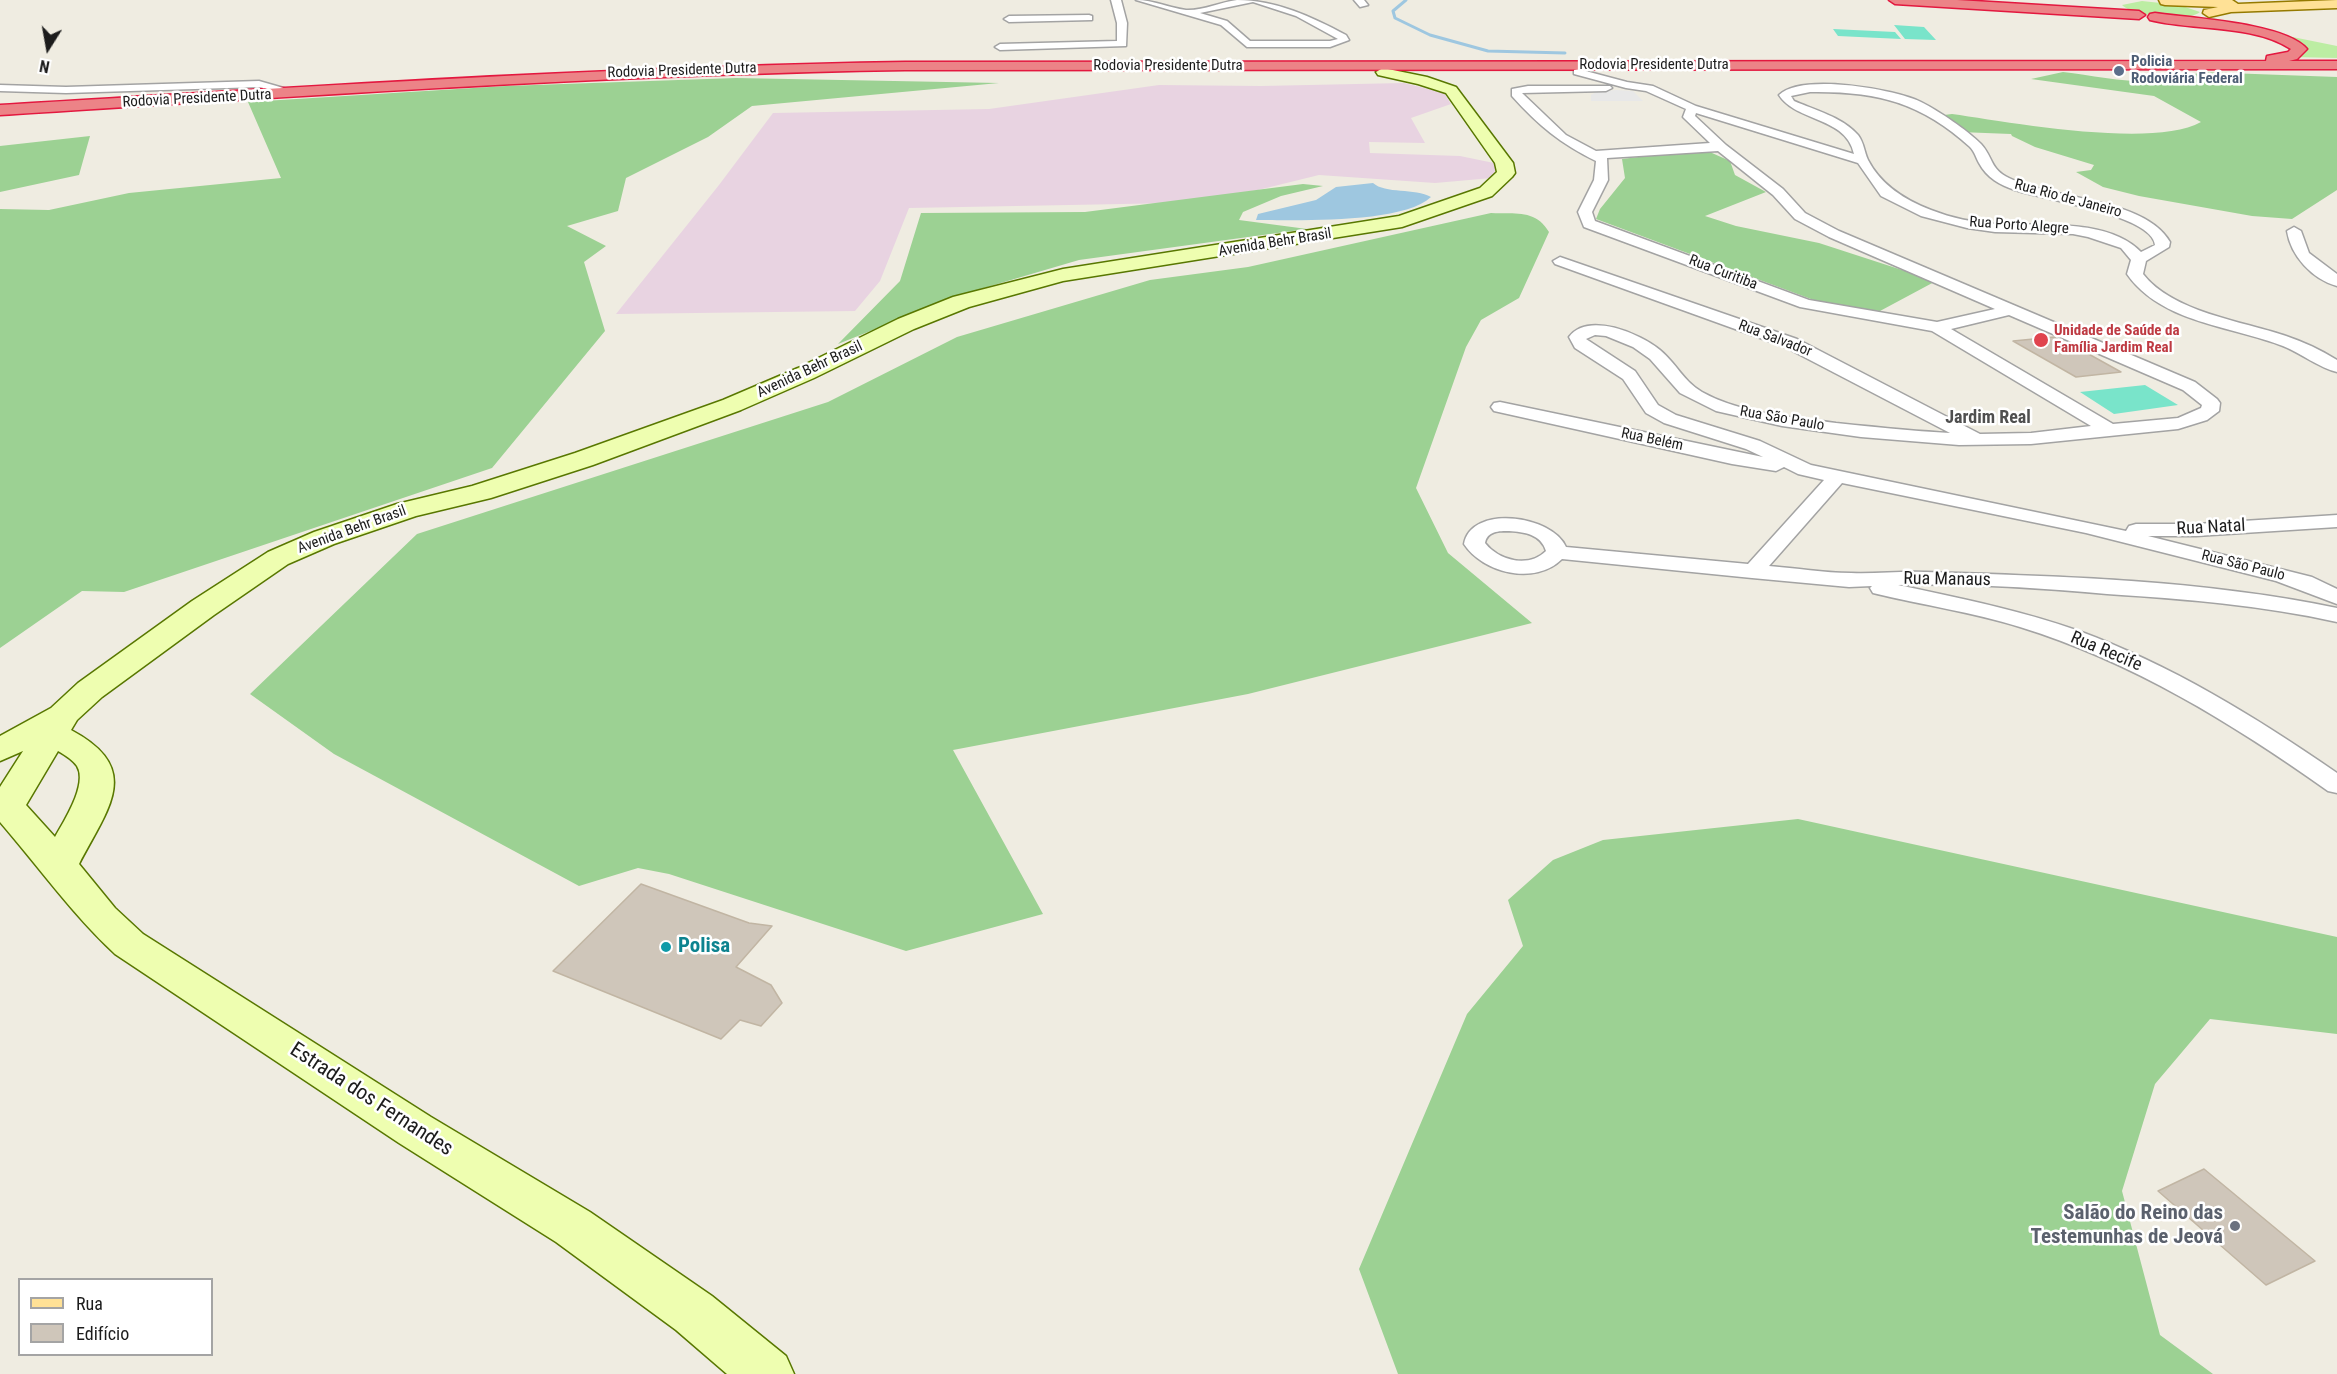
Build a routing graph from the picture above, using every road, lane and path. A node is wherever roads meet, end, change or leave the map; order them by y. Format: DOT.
graph roads {
  1 [pos="1116,0"];
  2 [pos="1141,0"];
  3 [pos="1253,0"];
  4 [pos="1896,0"];
  5 [pos="1913,0"];
  6 [pos="2109,0"];
  7 [pos="2126,0"];
  8 [pos="2150,0"];
  9 [pos="2166,1"];
  10 [pos="2337,4"];
  11 [pos="2282,6"];
  12 [pos="1188,13"];
  13 [pos="2209,14"];
  14 [pos="2139,15"];
  15 [pos="2155,17"];
  16 [pos="1009,18"];
  17 [pos="1083,27"];
  18 [pos="2306,38"];
  19 [pos="1000,47"];
  20 [pos="2257,61"];
  21 [pos="2337,63"];
  22 [pos="1688,65"];
  23 [pos="1213,67"];
  24 [pos="1383,72"];
  25 [pos="1578,72"];
  26 [pos="1472,73"];
  27 [pos="1630,87"];
  28 [pos="0,88"];
  29 [pos="281,89"];
  30 [pos="1451,90"];
  31 [pos="0,103"];
  32 [pos="1692,108"];
  33 [pos="0,110"];
  34 [pos="1720,146"];
  35 [pos="1594,155"];
  36 [pos="1862,160"];
  37 [pos="2294,231"];
  38 [pos="2139,259"];
  39 [pos="1560,261"];
  40 [pos="2337,281"];
  41 [pos="2010,310"];
  42 [pos="1937,327"];
  43 [pos="2337,366"];
  44 [pos="1500,407"];
  45 [pos="2110,430"];
  46 [pos="1978,440"];
  47 [pos="1805,470"];
  48 [pos="1838,477"];
  49 [pos="2337,521"];
  50 [pos="2086,527"];
  51 [pos="1557,552"];
  52 [pos="1752,572"];
  53 [pos="1849,580"];
  54 [pos="2337,597"];
  55 [pos="2337,615"];
  56 [pos="58,724"];
  57 [pos="0,750"];
  58 [pos="2337,785"];
  59 [pos="3,802"];
  60 [pos="59,865"];
  61 [pos="767,1374"];
  1 -- 19 [label="street"];
  2 -- 12 [label="street"];
  3 -- 12 [label="street"];
  3 -- 12 [label="street"];
  4 -- 14 [label="highway"];
  5 -- 6 [label="highway"];
  7 -- 14 [label="highway"];
  8 -- 9 [label="highway"];
  9 -- 11 [label="main road"];
  9 -- 13 [label="highway"];
  10 -- 11 [label="main road"];
  11 -- 13 [label="main road"];
  13 -- 15 [label="highway"];
  13 -- 18 [label="highway"];
  14 -- 15 [label="highway"];
  15 -- 20 [label="highway"];
  16 -- 17 [label="street"];
  20 -- 21 [label="highway, Rodovia Presidente Dutra"];
  20 -- 29 [label="highway, Rodovia Presidente Dutra"];
  21 -- 22 [label="highway, Rodovia Presidente Dutra"];
  22 -- 23 [label="highway, Rodovia Presidente Dutra"];
  22 -- 25 [label="highway"];
  23 -- 24 [label="highway"];
  23 -- 33 [label="highway, Rodovia Presidente Dutra"];
  24 -- 26 [label="highway"];
  24 -- 30 [label="street"];
  25 -- 26 [label="highway"];
  25 -- 27 [label="street"];
  26 -- 30 [label="street"];
  27 -- 32 [label="street"];
  27 -- 32 [label="street"];
  27 -- 35 [label="street"];
  28 -- 29 [label="street"];
  29 -- 31 [label="highway, Rodovia Presidente Dutra"];
  30 -- 56 [label="street, Avenida Behr Brasil"];
  32 -- 34 [label="street, Rua São Paulo"];
  32 -- 36 [label="street"];
  34 -- 35 [label="street"];
  34 -- 41 [label="street, Rua São Paulo"];
  35 -- 42 [label="street, Rua Curitiba"];
  36 -- 38 [label="street, Rua Porto Alegre"];
  36 -- 38 [label="street, Rua Rio de Janeiro"];
  37 -- 40 [label="street"];
  38 -- 43 [label="street"];
  39 -- 46 [label="street, Rua Salvador"];
  41 -- 42 [label="street, Rua Curitiba"];
  41 -- 45 [label="street, Rua São Paulo"];
  42 -- 45 [label="street, Rua Curitiba"];
  44 -- 47 [label="street, Rua Belém"];
  45 -- 46 [label="street, Rua São Paulo"];
  46 -- 47 [label="street, Rua São Paulo"];
  47 -- 48 [label="street, Rua São Paulo"];
  48 -- 50 [label="street, Rua São Paulo"];
  48 -- 52 [label="street"];
  49 -- 50 [label="street, Rua Natal"];
  50 -- 54 [label="street, Rua São Paulo"];
  51 -- 52 [label="street, Rua Manaus"];
  52 -- 53 [label="street, Rua Manaus"];
  53 -- 55 [label="street, Rua Manaus"];
  53 -- 58 [label="street, Rua Recife"];
  56 -- 57 [label="street"];
  56 -- 59 [label="street"];
  56 -- 60 [label="street"];
  59 -- 60 [label="street, Estrada dos Fernandes"];
  60 -- 61 [label="street, Estrada dos Fernandes"];
}
